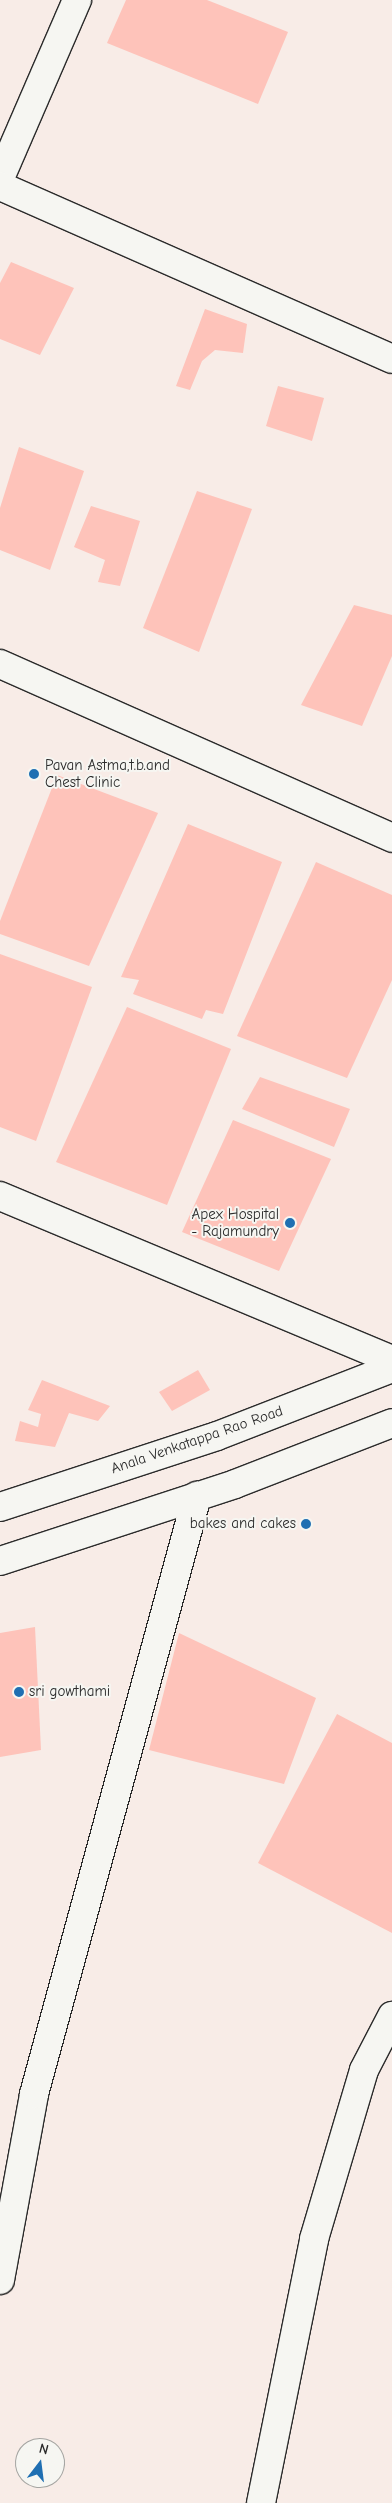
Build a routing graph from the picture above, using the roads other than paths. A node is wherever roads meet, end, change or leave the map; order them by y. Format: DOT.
graph roads {
  1 [pos="77,0"];
  2 [pos="0,178"];
  3 [pos="0,186"];
  4 [pos="392,359"];
  5 [pos="0,664"];
  6 [pos="392,838"];
  7 [pos="0,1196"];
  8 [pos="392,1360"];
  9 [pos="392,1368"];
  10 [pos="392,1423"];
  11 [pos="197,1496"];
  12 [pos="0,1507"];
  13 [pos="0,1561"];
  14 [pos="392,2016"];
  15 [pos="0,2280"];
  16 [pos="261,2503"];
  1 -- 2 [label="street"];
  3 -- 4 [label="street"];
  5 -- 6 [label="street"];
  7 -- 8 [label="street"];
  9 -- 12 [label="street, Anala Venkatappa Rao Road"];
  10 -- 11 [label="street"];
  11 -- 13 [label="street"];
  11 -- 15 [label="street"];
  14 -- 16 [label="street"];
}
